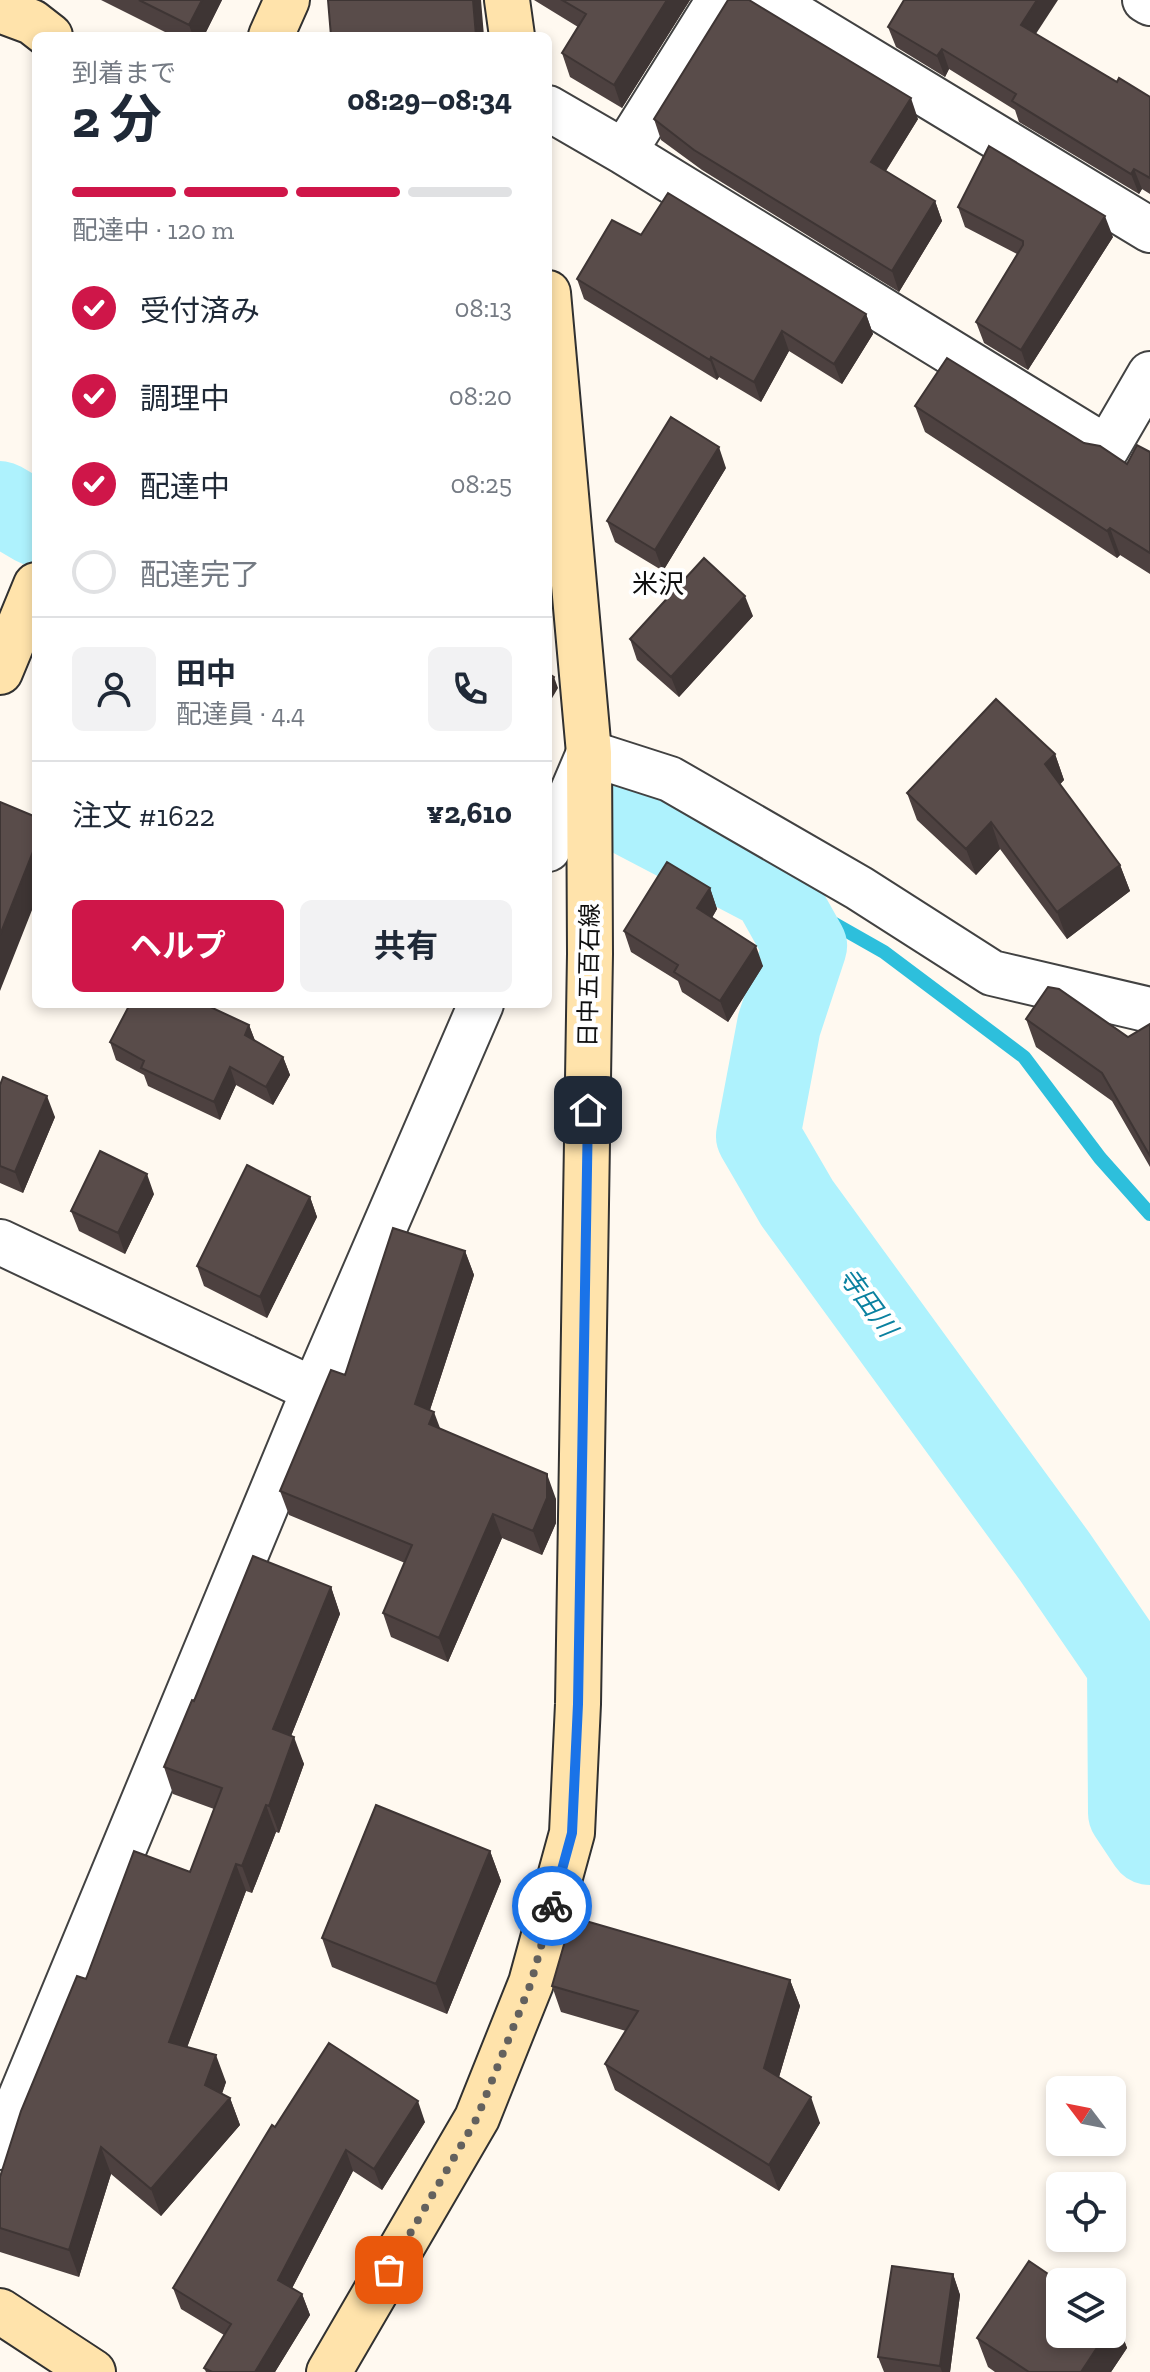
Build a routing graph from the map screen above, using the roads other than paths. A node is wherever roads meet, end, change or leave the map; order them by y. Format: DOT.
graph roads {
  1 [pos="287,0"];
  2 [pos="507,0"];
  3 [pos="719,0"];
  4 [pos="789,5"];
  5 [pos="0,10"];
  6 [pos="45,32"];
  7 [pos="273,32"];
  8 [pos="511,32"];
  9 [pos="552,110"];
  10 [pos="624,152"];
  11 [pos="1150,230"];
  12 [pos="552,338"];
  13 [pos="1150,374"];
  14 [pos="32,595"];
  15 [pos="0,672"];
  16 [pos="589,753"];
  17 [pos="552,840"];
  18 [pos="479,1008"];
  19 [pos="1150,1010"];
  20 [pos="0,1242"];
  21 [pos="314,1390"];
  22 [pos="0,2147"];
  23 [pos="0,2311"];
  24 [pos="93,2372"];
  25 [pos="329,2372"];
  1 -- 7 [label="main road"];
  2 -- 8 [label="main road"];
  3 -- 10 [label="street"];
  4 -- 11 [label="street"];
  5 -- 6 [label="main road"];
  9 -- 10 [label="street"];
  10 -- 13 [label="street"];
  12 -- 16 [label="main road, 日中五百石線"];
  14 -- 15 [label="main road"];
  16 -- 17 [label="street"];
  16 -- 19 [label="street"];
  16 -- 25 [label="main road, 日中五百石線"];
  18 -- 21 [label="street"];
  20 -- 21 [label="street"];
  21 -- 22 [label="street"];
  23 -- 24 [label="main road"];
}
